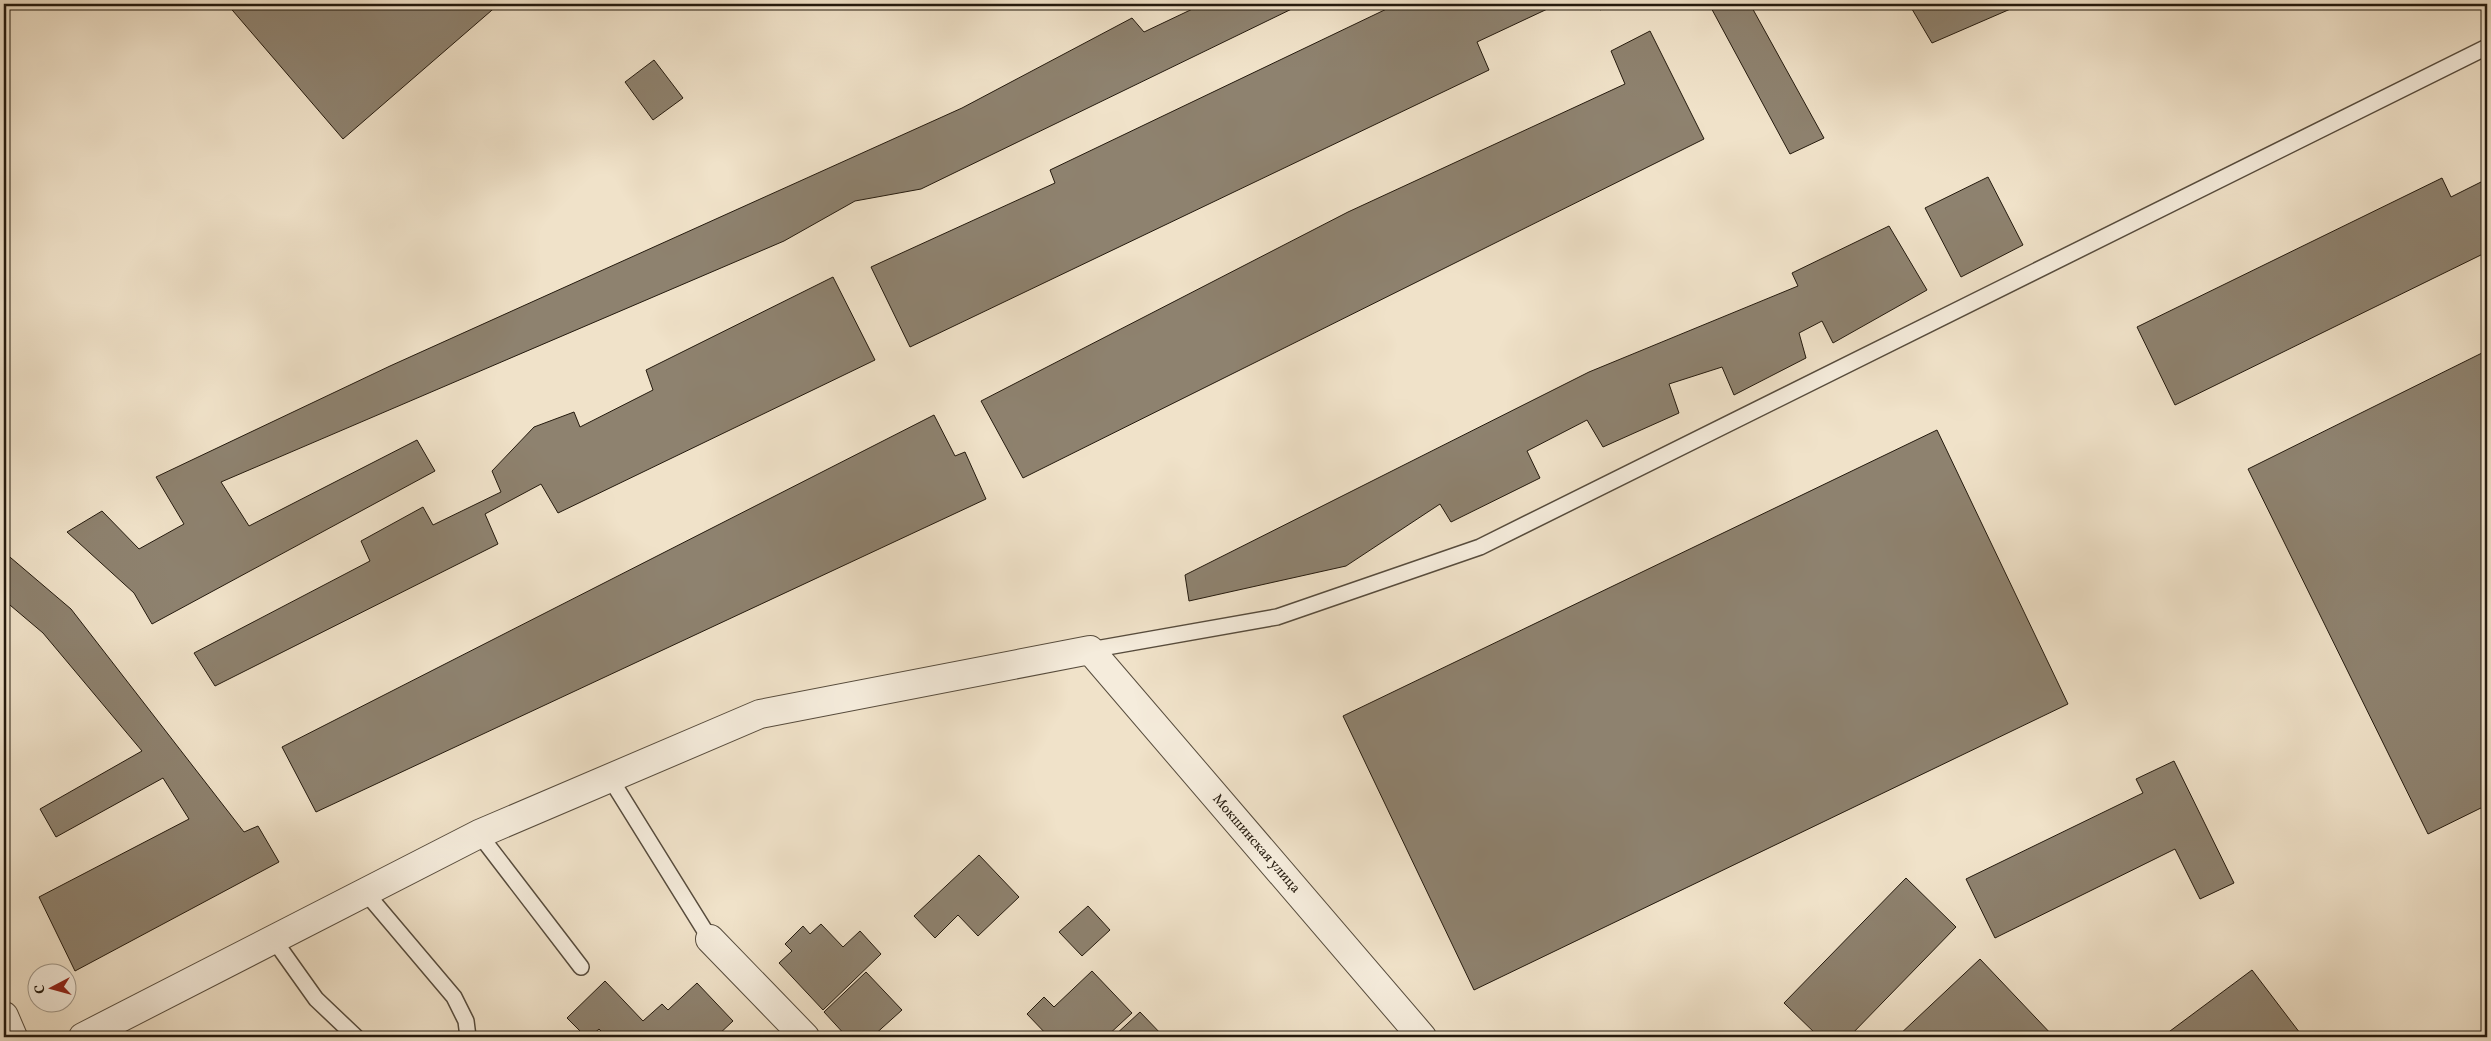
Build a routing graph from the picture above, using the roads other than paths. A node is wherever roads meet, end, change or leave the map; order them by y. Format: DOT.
graph roads {
  1 [pos="2487,47"];
  2 [pos="1090,650"];
  3 [pos="610,778"];
  4 [pos="479,834"];
  5 [pos="366,892"];
  6 [pos="710,939"];
  7 [pos="274,940"];
  8 [pos="581,967"];
  9 [pos="4,1016"];
  10 [pos="13,1037"];
  11 [pos="83,1037"];
  12 [pos="356,1037"];
  13 [pos="468,1037"];
  14 [pos="804,1037"];
  15 [pos="1422,1037"];
  1 -- 2 [label="lane"];
  2 -- 3 [label="street"];
  2 -- 15 [label="street, Мокшинская улица"];
  3 -- 4 [label="street"];
  3 -- 6 [label="lane"];
  4 -- 5 [label="street"];
  4 -- 8 [label="lane"];
  5 -- 7 [label="street"];
  5 -- 13 [label="lane"];
  6 -- 14 [label="street"];
  7 -- 11 [label="street"];
  7 -- 12 [label="lane"];
  9 -- 10 [label="street"];
}
